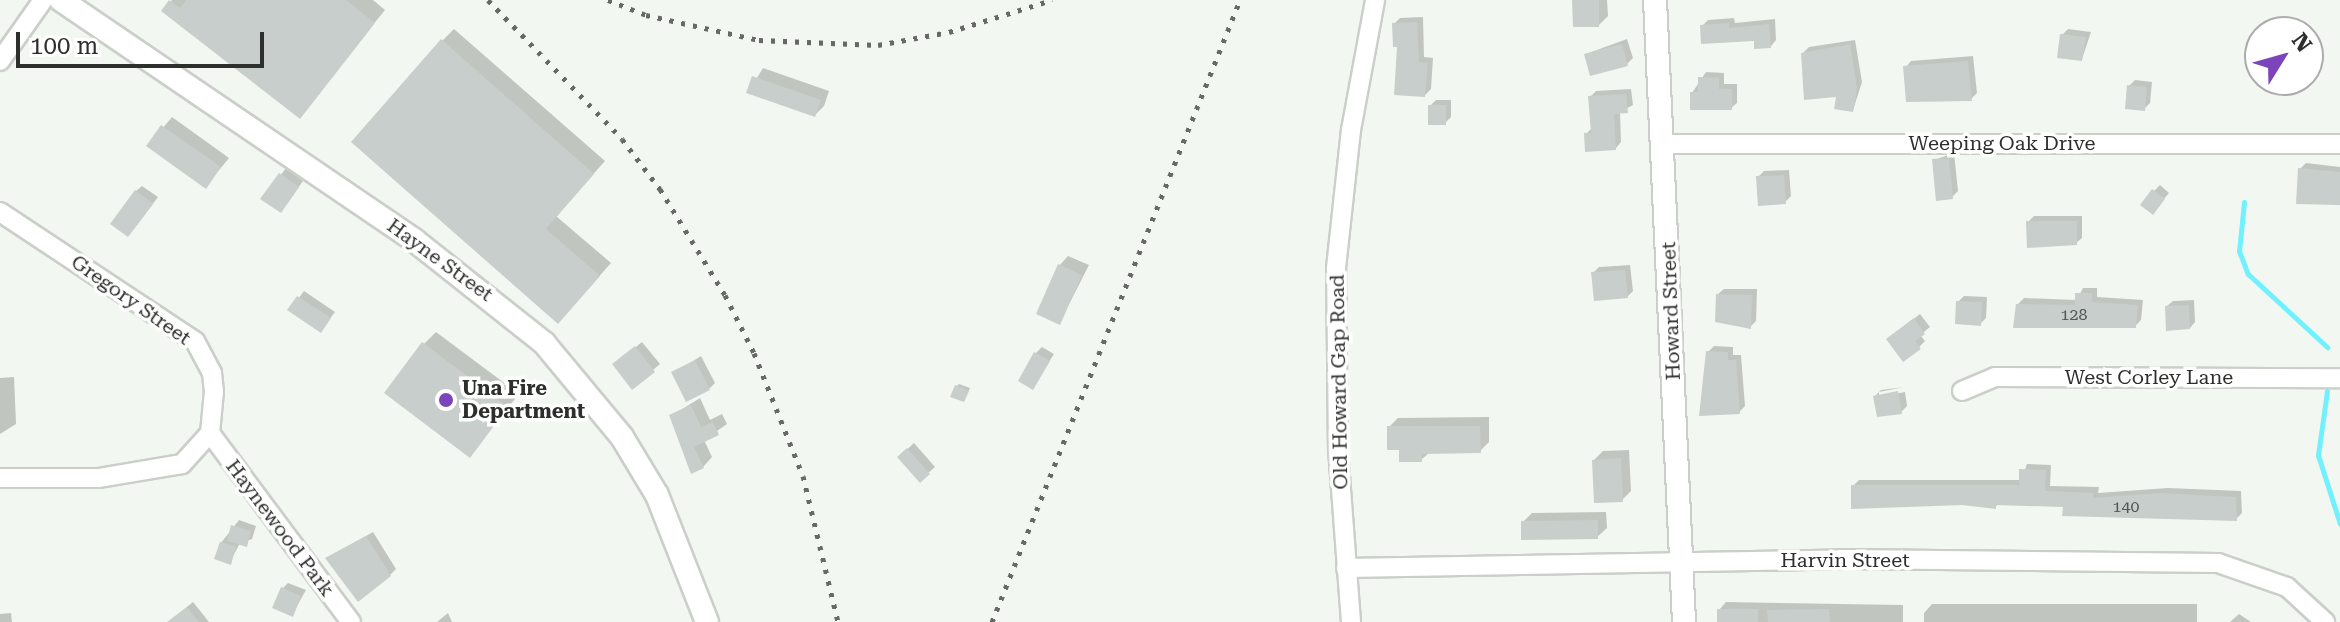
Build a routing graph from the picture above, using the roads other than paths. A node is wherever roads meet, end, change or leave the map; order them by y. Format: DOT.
graph roads {
  1 [pos="43,0"];
  2 [pos="61,0"];
  3 [pos="1375,0"];
  4 [pos="1655,0"];
  5 [pos="0,61"];
  6 [pos="1664,144"];
  7 [pos="2340,144"];
  8 [pos="0,212"];
  9 [pos="2340,378"];
  10 [pos="1962,391"];
  11 [pos="210,433"];
  12 [pos="0,478"];
  13 [pos="1681,561"];
  14 [pos="1346,568"];
  15 [pos="351,622"];
  16 [pos="707,622"];
  17 [pos="1351,622"];
  18 [pos="1684,622"];
  19 [pos="2325,622"];
  1 -- 5 [label="street"];
  2 -- 16 [label="street, Hayne Street"];
  3 -- 14 [label="street, Old Howard Gap Road"];
  4 -- 6 [label="street, Howard Street"];
  6 -- 7 [label="street, Weeping Oak Drive"];
  6 -- 13 [label="street, Howard Street"];
  8 -- 11 [label="street, Gregory Street"];
  9 -- 10 [label="street, West Corley Lane"];
  11 -- 12 [label="street"];
  11 -- 15 [label="street, Haynewood Park"];
  13 -- 14 [label="street, Harvin Street"];
  13 -- 18 [label="street, Howard Street"];
  13 -- 19 [label="street, Harvin Street"];
  14 -- 17 [label="street, Old Howard Gap Road"];
}
